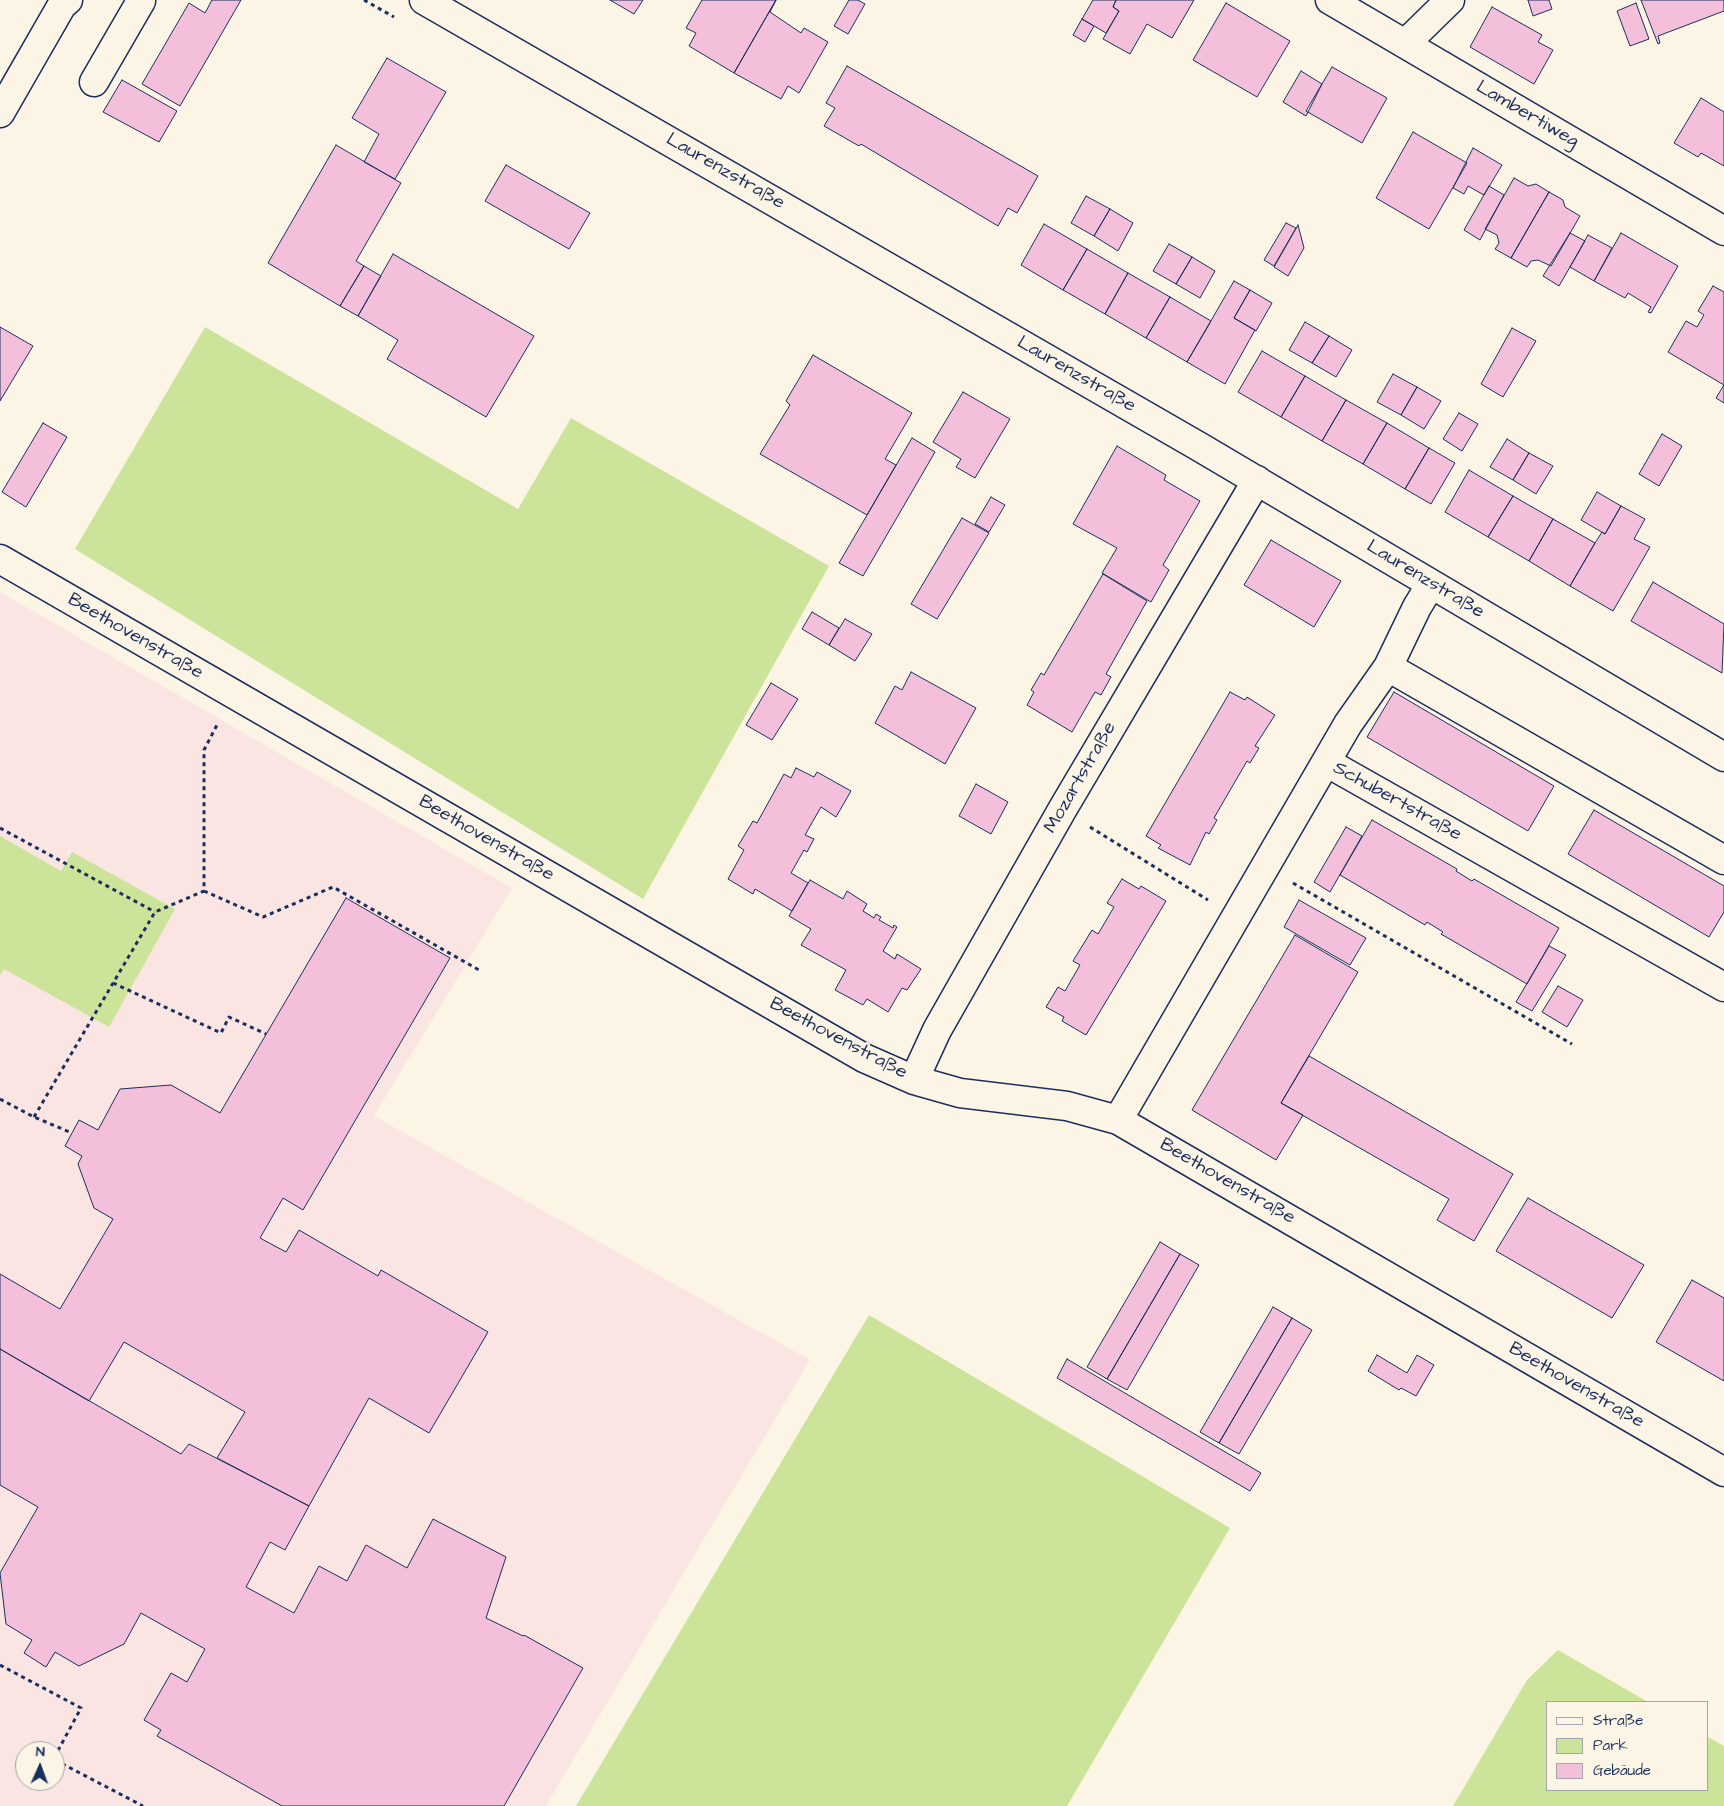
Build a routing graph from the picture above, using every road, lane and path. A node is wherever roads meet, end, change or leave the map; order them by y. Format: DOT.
graph roads {
  1 [pos="140,0"];
  2 [pos="424,0"];
  3 [pos="1330,0"];
  4 [pos="1450,0"];
  5 [pos="61,1"];
  6 [pos="1406,43"];
  7 [pos="94,82"];
  8 [pos="0,113"];
  9 [pos="1724,231"];
  10 [pos="1257,480"];
  11 [pos="0,559"];
  12 [pos="1431,584"];
  13 [pos="1388,667"];
  14 [pos="234,694"];
  15 [pos="1724,757"];
  16 [pos="1326,762"];
  17 [pos="1062,810"];
  18 [pos="0,828"];
  19 [pos="1724,860"];
  20 [pos="1266,866"];
  21 [pos="204,891"];
  22 [pos="155,912"];
  23 [pos="1236,918"];
  24 [pos="479,970"];
  25 [pos="113,983"];
  26 [pos="1724,987"];
  27 [pos="266,1034"];
  28 [pos="1572,1044"];
  29 [pos="914,1080"];
  30 [pos="0,1099"];
  31 [pos="34,1118"];
  32 [pos="1118,1120"];
  33 [pos="72,1133"];
  34 [pos="1724,1472"];
  35 [pos="0,1665"];
  36 [pos="63,1741"];
  37 [pos="65,1765"];
  38 [pos="143,1806"];
  1 -- 7 [label="street"];
  2 -- 10 [label="street, Laurenzstraße"];
  3 -- 6 [label="street, Lambertiweg"];
  4 -- 6 [label="street"];
  5 -- 8 [label="street"];
  6 -- 9 [label="street, Lambertiweg"];
  10 -- 12 [label="street, Laurenzstraße"];
  10 -- 17 [label="street, Mozartstraße"];
  11 -- 14 [label="street, Beethovenstraße"];
  12 -- 13 [label="street"];
  12 -- 15 [label="street, Laurenzstraße"];
  13 -- 16 [label="street"];
  13 -- 19 [label="street"];
  14 -- 21 [label="path"];
  14 -- 29 [label="street, Beethovenstraße"];
  16 -- 20 [label="street, Schubertstraße"];
  16 -- 26 [label="street, Schubertstraße"];
  17 -- 23 [label="path"];
  17 -- 29 [label="street, Mozartstraße"];
  18 -- 22 [label="path"];
  20 -- 23 [label="street, Schubertstraße"];
  20 -- 28 [label="path"];
  21 -- 22 [label="path"];
  21 -- 24 [label="path"];
  22 -- 25 [label="path"];
  23 -- 32 [label="street, Schubertstraße"];
  25 -- 27 [label="path"];
  25 -- 31 [label="path"];
  29 -- 32 [label="street, Beethovenstraße"];
  30 -- 31 [label="path"];
  31 -- 33 [label="path"];
  32 -- 34 [label="street, Beethovenstraße"];
  35 -- 36 [label="path"];
  37 -- 38 [label="path"];
}
